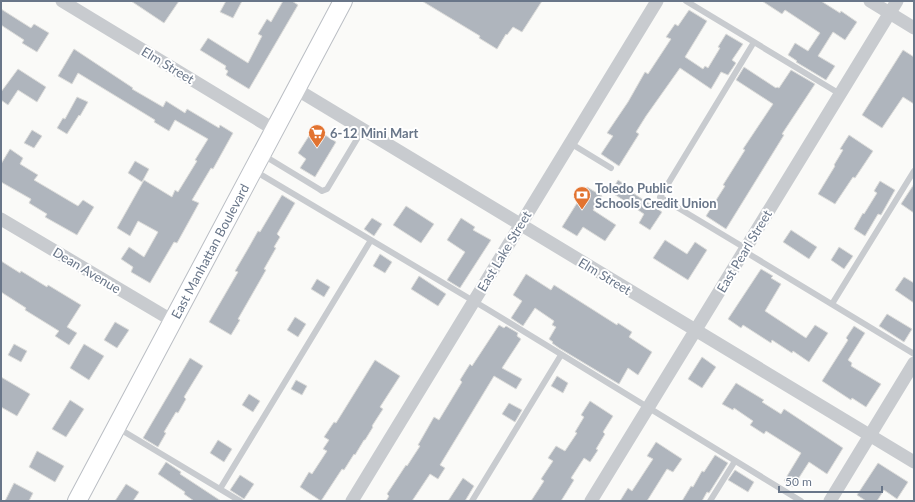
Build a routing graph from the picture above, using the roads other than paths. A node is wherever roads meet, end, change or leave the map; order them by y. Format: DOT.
graph roads {
  1 [pos="62,1"];
  2 [pos="343,1"];
  3 [pos="657,1"];
  4 [pos="686,1"];
  5 [pos="870,1"];
  6 [pos="897,1"];
  7 [pos="890,13"];
  8 [pos="914,28"];
  9 [pos="754,42"];
  10 [pos="296,90"];
  11 [pos="840,94"];
  12 [pos="275,130"];
  13 [pos="363,130"];
  14 [pos="570,143"];
  15 [pos="262,154"];
  16 [pos="611,168"];
  17 [pos="253,170"];
  18 [pos="914,171"];
  19 [pos="1,219"];
  20 [pos="520,224"];
  21 [pos="371,240"];
  22 [pos="745,249"];
  23 [pos="474,301"];
  24 [pos="832,304"];
  25 [pos="173,321"];
  26 [pos="696,330"];
  27 [pos="914,354"];
  28 [pos="561,355"];
  29 [pos="914,363"];
  30 [pos="648,408"];
  31 [pos="117,427"];
  32 [pos="870,435"];
  33 [pos="735,461"];
  34 [pos="914,462"];
  35 [pos="220,489"];
  36 [pos="77,501"];
  37 [pos="240,501"];
  38 [pos="352,501"];
  39 [pos="472,501"];
  40 [pos="591,501"];
  41 [pos="710,501"];
  42 [pos="801,501"];
  43 [pos="830,501"];
  1 -- 12 [label="street, Elm Street"];
  2 -- 10 [label="main road, East Manhattan Boulevard"];
  3 -- 14 [label="street, East Lake Street"];
  4 -- 9 [label="lane"];
  5 -- 7 [label="street"];
  6 -- 7 [label="street, East Pearl Street"];
  7 -- 8 [label="street"];
  7 -- 11 [label="street, East Pearl Street"];
  9 -- 11 [label="lane"];
  9 -- 22 [label="lane"];
  10 -- 12 [label="main road, East Manhattan Boulevard"];
  10 -- 13 [label="street, Elm Street"];
  11 -- 22 [label="street, East Pearl Street"];
  12 -- 15 [label="main road, East Manhattan Boulevard"];
  13 -- 15 [label="lane"];
  13 -- 20 [label="street, Elm Street"];
  14 -- 16 [label="lane"];
  14 -- 20 [label="street, East Lake Street"];
  15 -- 17 [label="main road, East Manhattan Boulevard"];
  17 -- 21 [label="lane"];
  17 -- 25 [label="main road, East Manhattan Boulevard"];
  18 -- 24 [label="lane"];
  19 -- 25 [label="street, Dean Avenue"];
  20 -- 23 [label="street, East Lake Street"];
  20 -- 26 [label="street, Elm Street"];
  21 -- 23 [label="lane"];
  21 -- 35 [label="lane"];
  22 -- 24 [label="lane"];
  22 -- 26 [label="street, East Pearl Street"];
  23 -- 28 [label="lane"];
  23 -- 38 [label="street, East Lake Street"];
  24 -- 27 [label="lane"];
  25 -- 31 [label="main road, East Manhattan Boulevard"];
  26 -- 30 [label="street, East Pearl Street"];
  26 -- 32 [label="street, Elm Street"];
  28 -- 30 [label="lane"];
  28 -- 39 [label="lane"];
  29 -- 32 [label="street"];
  30 -- 33 [label="lane"];
  30 -- 40 [label="street, East Pearl Street"];
  31 -- 35 [label="lane"];
  31 -- 36 [label="main road, East Manhattan Boulevard"];
  32 -- 34 [label="street, Elm Street"];
  32 -- 43 [label="street"];
  33 -- 41 [label="lane"];
  33 -- 42 [label="lane"];
  35 -- 37 [label="lane"];
}
